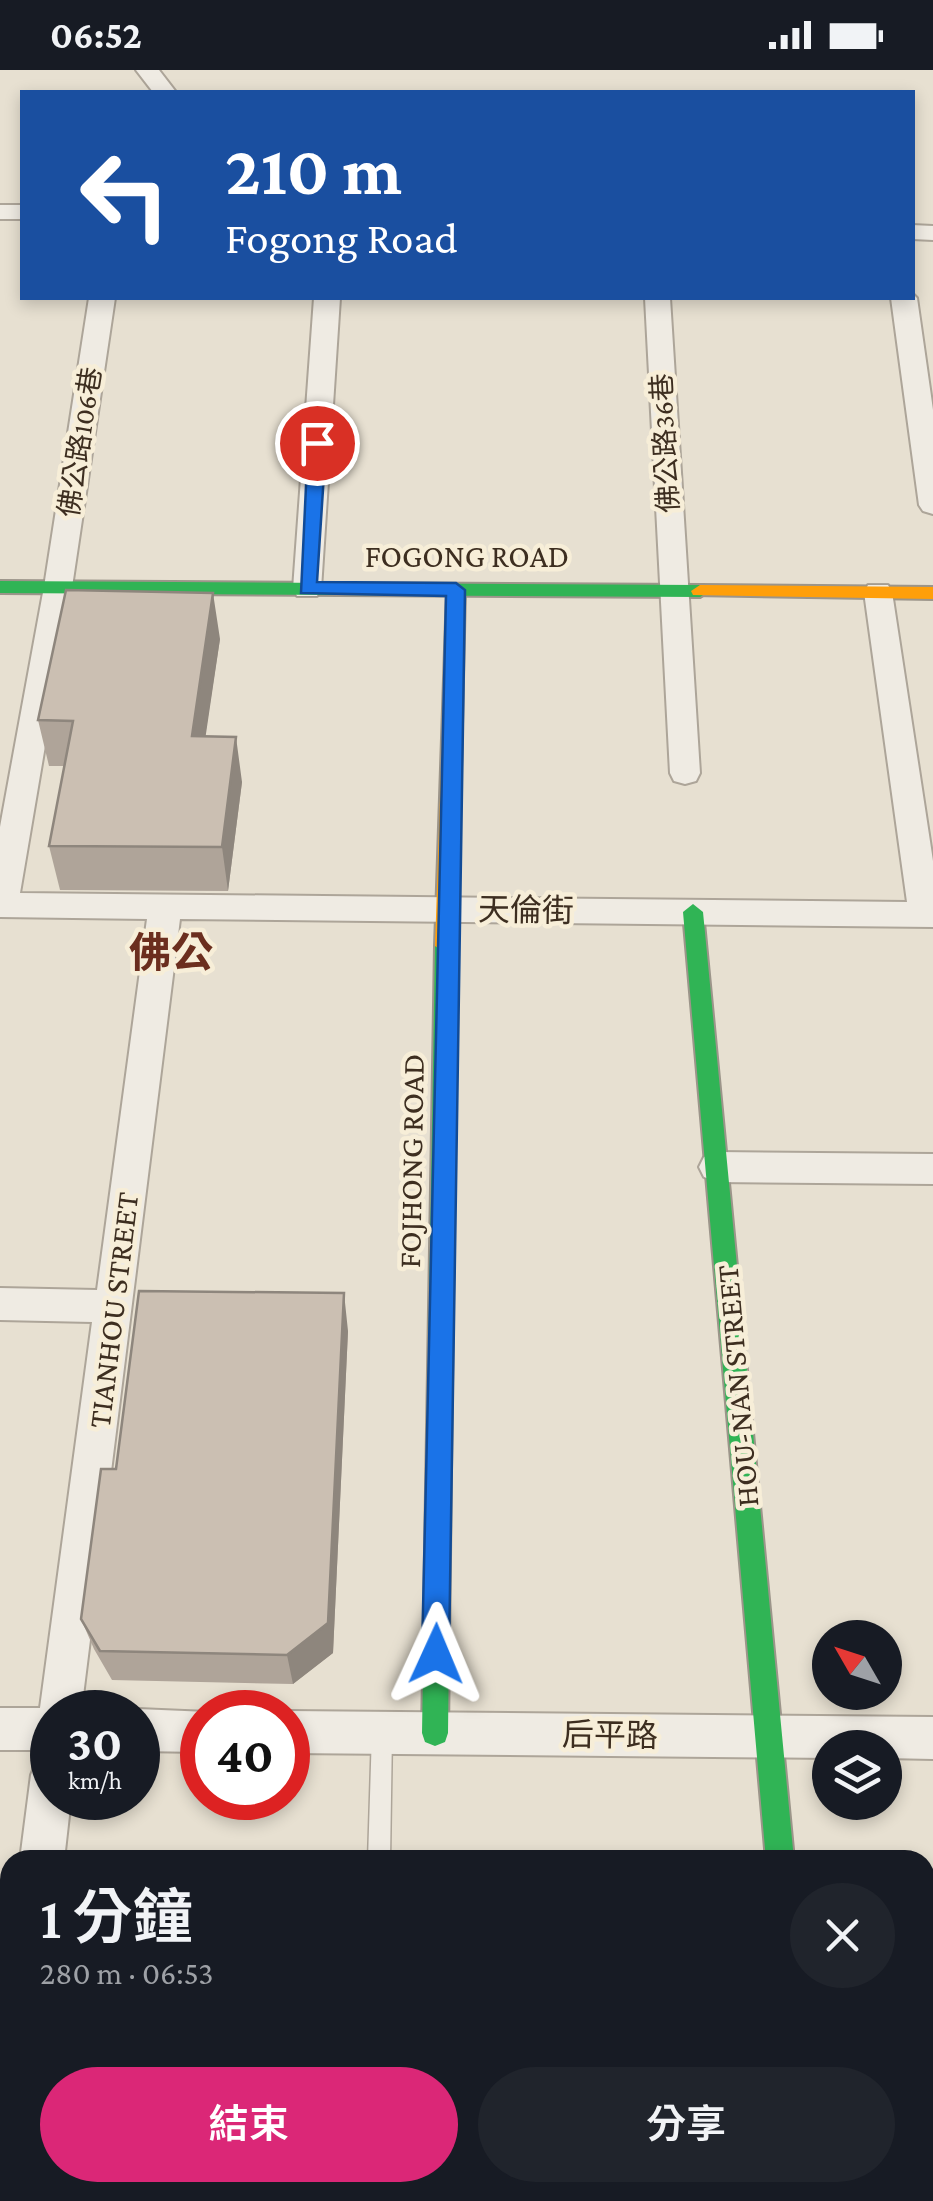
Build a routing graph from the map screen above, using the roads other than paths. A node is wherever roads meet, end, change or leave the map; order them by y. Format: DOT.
graph roads {
  1 [pos="147,70"];
  2 [pos="163,90"];
  3 [pos="102,300"];
  4 [pos="327,300"];
  5 [pos="657,300"];
  6 [pos="904,300"];
  7 [pos="933,505"];
  8 [pos="0,587"];
  9 [pos="58,587"];
  10 [pos="307,588"];
  11 [pos="674,588"];
  12 [pos="456,590"];
  13 [pos="878,592"];
  14 [pos="933,592"];
  15 [pos="684,774"];
  16 [pos="1,905"];
  17 [pos="165,907"];
  18 [pos="447,910"];
  19 [pos="692,912"];
  20 [pos="929,915"];
  21 [pos="717,1167"];
  22 [pos="933,1168"];
  23 [pos="0,1304"];
  24 [pos="113,1306"];
  25 [pos="63,1690"];
  26 [pos="0,1729"];
  27 [pos="30,1729"];
  28 [pos="310,1732"];
  29 [pos="382,1732"];
  30 [pos="435,1733"];
  31 [pos="770,1736"];
  32 [pos="933,1738"];
  33 [pos="47,1820"];
  34 [pos="43,1850"];
  35 [pos="380,1850"];
  36 [pos="779,1850"];
  1 -- 2 [label="street"];
  3 -- 9 [label="street, 佛公路106巷"];
  4 -- 10 [label="street"];
  5 -- 11 [label="street, 佛公路36巷"];
  6 -- 7 [label="street"];
  8 -- 9 [label="street, FOGONG ROAD"];
  9 -- 10 [label="street, FOGONG ROAD"];
  9 -- 16 [label="street, 佛公路106巷"];
  10 -- 12 [label="street, FOGONG ROAD"];
  11 -- 12 [label="street, FOGONG ROAD"];
  11 -- 13 [label="street, FOGONG ROAD"];
  11 -- 15 [label="street, 佛公路36巷"];
  12 -- 18 [label="street, FOJHONG ROAD"];
  13 -- 14 [label="street, FOGONG ROAD"];
  13 -- 20 [label="street"];
  16 -- 17 [label="street, 天倫街"];
  17 -- 18 [label="street, 天倫街"];
  17 -- 24 [label="street, TIANHOU STREET"];
  18 -- 19 [label="street, 天倫街"];
  18 -- 30 [label="street, FOJHONG ROAD"];
  19 -- 20 [label="street, 天倫街"];
  19 -- 21 [label="street, HOU-NAN STREET"];
  21 -- 22 [label="street"];
  21 -- 31 [label="street, HOU-NAN STREET"];
  23 -- 24 [label="street"];
  24 -- 25 [label="street, TIANHOU STREET"];
  26 -- 27 [label="street"];
  28 -- 29 [label="street, 后平路"];
  29 -- 30 [label="street, 后平路"];
  29 -- 35 [label="lane"];
  30 -- 31 [label="street, 后平路"];
  31 -- 32 [label="street, 后平路"];
  31 -- 36 [label="street, HOU-NAN STREET"];
  33 -- 34 [label="street"];
}
